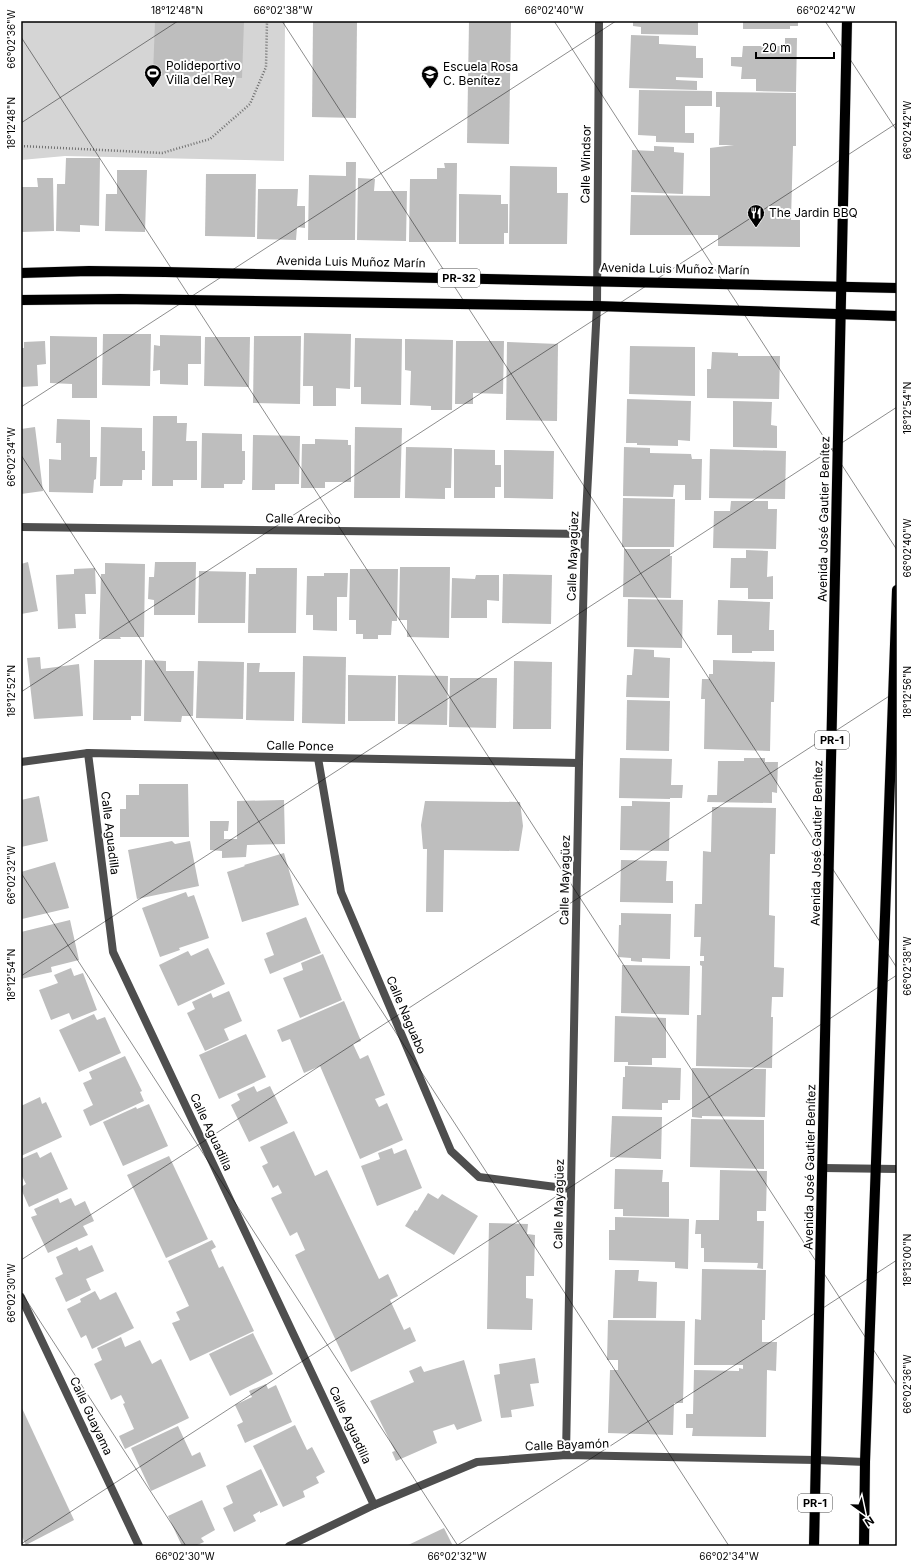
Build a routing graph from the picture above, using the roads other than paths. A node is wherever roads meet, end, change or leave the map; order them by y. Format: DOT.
graph roads {
  1 [pos="599,21"];
  2 [pos="847,21"];
  3 [pos="21,272"];
  4 [pos="597,280"];
  5 [pos="842,286"];
  6 [pos="897,288"];
  7 [pos="21,300"];
  8 [pos="597,306"];
  9 [pos="841,314"];
  10 [pos="897,316"];
  11 [pos="21,527"];
  12 [pos="585,534"];
  13 [pos="897,590"];
  14 [pos="88,753"];
  15 [pos="318,758"];
  16 [pos="21,762"];
  17 [pos="579,763"];
  18 [pos="823,1168"];
  19 [pos="876,1168"];
  20 [pos="897,1169"];
  21 [pos="571,1189"];
  22 [pos="21,1297"];
  23 [pos="566,1455"];
  24 [pos="816,1460"];
  25 [pos="864,1462"];
  26 [pos="374,1505"];
  27 [pos="139,1546"];
  28 [pos="289,1546"];
  29 [pos="814,1546"];
  30 [pos="864,1546"];
  1 -- 4 [label="street, Calle Windsor"];
  2 -- 5 [label="main road, Avenida José Gautier Benítez / PR-1"];
  3 -- 4 [label="main road, Avenida Luis Muñoz Marín / PR-32"];
  4 -- 5 [label="main road, Avenida Luis Muñoz Marín / PR-32"];
  4 -- 8 [label="street, Calle Windsor"];
  5 -- 6 [label="main road, Avenida Luis Muñoz Marín / PR-32"];
  5 -- 9 [label="main road, Avenida José Gautier Benítez / PR-1"];
  7 -- 8 [label="main road, PR-32"];
  8 -- 9 [label="main road, PR-32"];
  8 -- 12 [label="street, Calle Mayagüez"];
  9 -- 10 [label="main road, PR-32"];
  9 -- 18 [label="main road, Avenida José Gautier Benítez / PR-1"];
  11 -- 12 [label="street, Calle Arecibo"];
  12 -- 17 [label="street, Calle Mayagüez"];
  13 -- 19 [label="main road"];
  14 -- 15 [label="street, Calle Ponce"];
  14 -- 16 [label="street, Calle Ponce"];
  14 -- 26 [label="street, Calle Aguadilla"];
  15 -- 17 [label="street, Calle Ponce"];
  15 -- 21 [label="street, Calle Naguabo"];
  17 -- 21 [label="street, Calle Mayagüez"];
  18 -- 19 [label="street"];
  18 -- 24 [label="main road, Avenida José Gautier Benítez / PR-1"];
  19 -- 20 [label="street"];
  19 -- 25 [label="main road"];
  21 -- 23 [label="street, Calle Mayagüez"];
  22 -- 27 [label="street, Calle Guayama"];
  23 -- 24 [label="street, Calle Bayamón"];
  23 -- 26 [label="street, Calle Bayamón"];
  24 -- 25 [label="street, Calle Bayamón"];
  24 -- 29 [label="main road, Avenida José Gautier Benítez / PR-1"];
  25 -- 30 [label="main road"];
  26 -- 28 [label="street, Calle Bayamón"];
}
